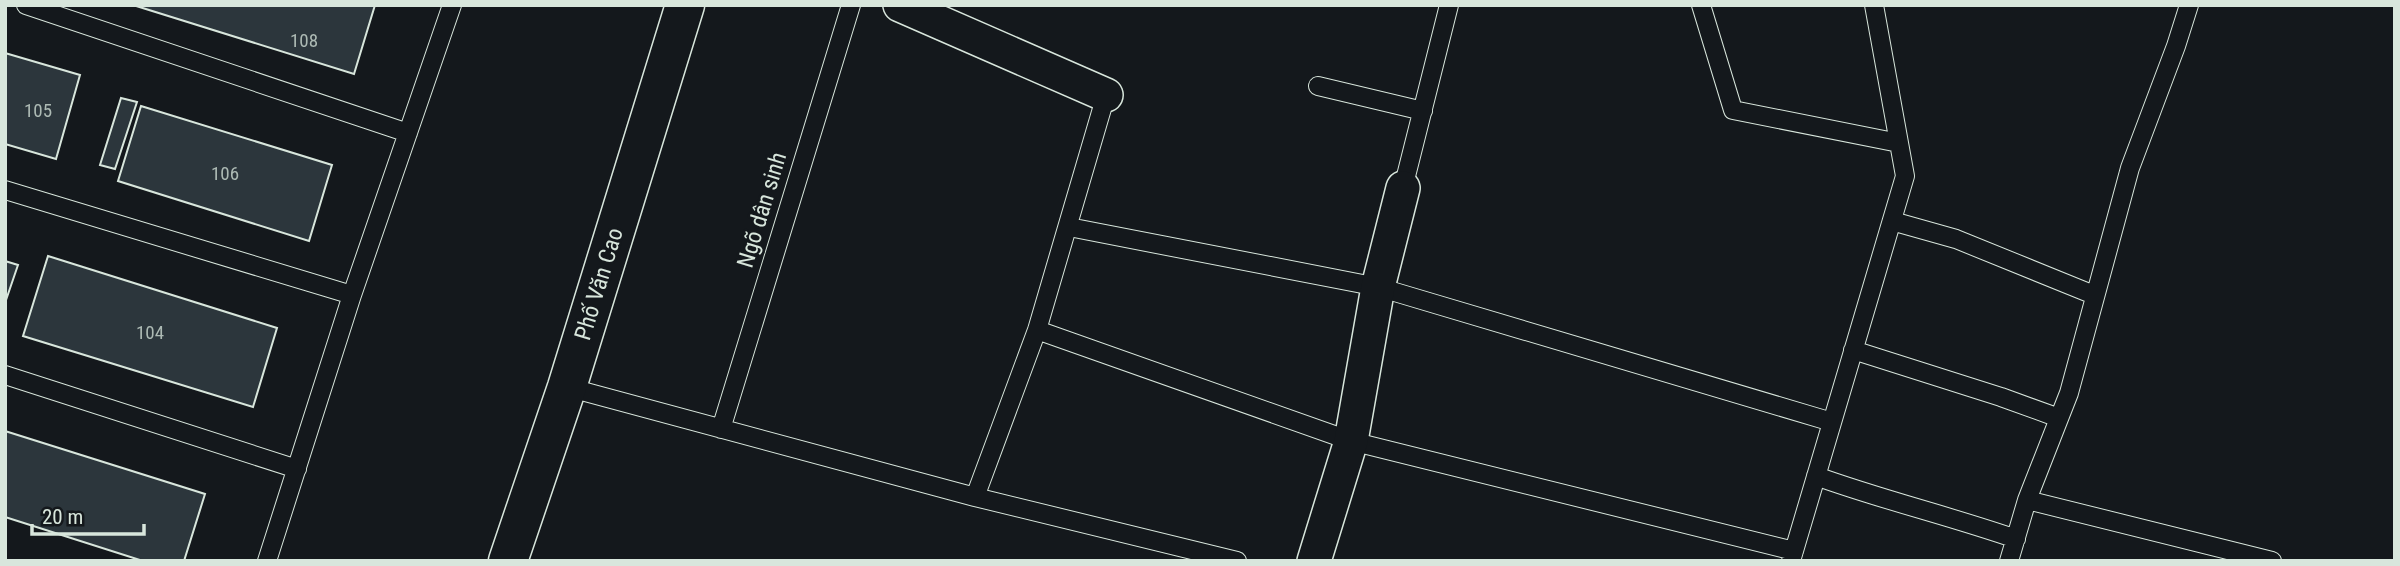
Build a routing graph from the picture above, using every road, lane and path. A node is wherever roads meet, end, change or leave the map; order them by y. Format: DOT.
graph roads {
  1 [pos="26,5"];
  2 [pos="452,5"];
  3 [pos="685,5"];
  4 [pos="850,5"];
  5 [pos="900,5"];
  6 [pos="1449,5"];
  7 [pos="1702,5"];
  8 [pos="1874,5"];
  9 [pos="2189,5"];
  10 [pos="1318,86"];
  11 [pos="1105,95"];
  12 [pos="1423,111"];
  13 [pos="408,133"];
  14 [pos="1899,143"];
  15 [pos="1403,188"];
  16 [pos="5,190"];
  17 [pos="1892,221"];
  18 [pos="1069,227"];
  19 [pos="1378,288"];
  20 [pos="352,295"];
  21 [pos="2094,295"];
  22 [pos="1037,330"];
  23 [pos="1853,350"];
  24 [pos="5,375"];
  25 [pos="567,387"];
  26 [pos="2059,418"];
  27 [pos="1832,422"];
  28 [pos="721,429"];
  29 [pos="1351,441"];
  30 [pos="297,469"];
  31 [pos="1816,476"];
  32 [pos="975,497"];
  33 [pos="2027,500"];
  34 [pos="2016,539"];
  35 [pos="1793,556"];
  36 [pos="267,561"];
  37 [pos="508,561"];
  38 [pos="1237,561"];
  39 [pos="1314,561"];
  40 [pos="2009,561"];
  41 [pos="2272,561"];
  1 -- 13 [label="lane"];
  2 -- 13 [label="lane"];
  3 -- 25 [label="street, Phố Văn Cao"];
  4 -- 28 [label="lane, Ngõ dân sinh"];
  5 -- 11 [label="street"];
  6 -- 12 [label="lane"];
  7 -- 14 [label="lane"];
  8 -- 14 [label="lane"];
  9 -- 21 [label="lane"];
  10 -- 12 [label="lane"];
  11 -- 18 [label="lane"];
  12 -- 15 [label="lane"];
  13 -- 20 [label="lane"];
  14 -- 17 [label="lane"];
  15 -- 19 [label="street"];
  16 -- 20 [label="lane"];
  17 -- 21 [label="lane"];
  17 -- 23 [label="lane"];
  18 -- 19 [label="lane"];
  18 -- 22 [label="lane"];
  19 -- 27 [label="lane"];
  19 -- 29 [label="street"];
  20 -- 30 [label="lane"];
  21 -- 26 [label="lane"];
  22 -- 29 [label="lane"];
  22 -- 32 [label="lane"];
  23 -- 26 [label="lane"];
  23 -- 27 [label="lane"];
  24 -- 30 [label="lane"];
  25 -- 28 [label="lane"];
  25 -- 37 [label="street, Phố Văn Cao"];
  26 -- 33 [label="lane"];
  27 -- 31 [label="lane"];
  28 -- 32 [label="lane"];
  29 -- 35 [label="lane"];
  29 -- 39 [label="street"];
  30 -- 36 [label="lane"];
  31 -- 34 [label="lane"];
  31 -- 35 [label="lane"];
  32 -- 38 [label="lane"];
  33 -- 34 [label="lane"];
  33 -- 41 [label="lane"];
  34 -- 40 [label="lane"];
}
